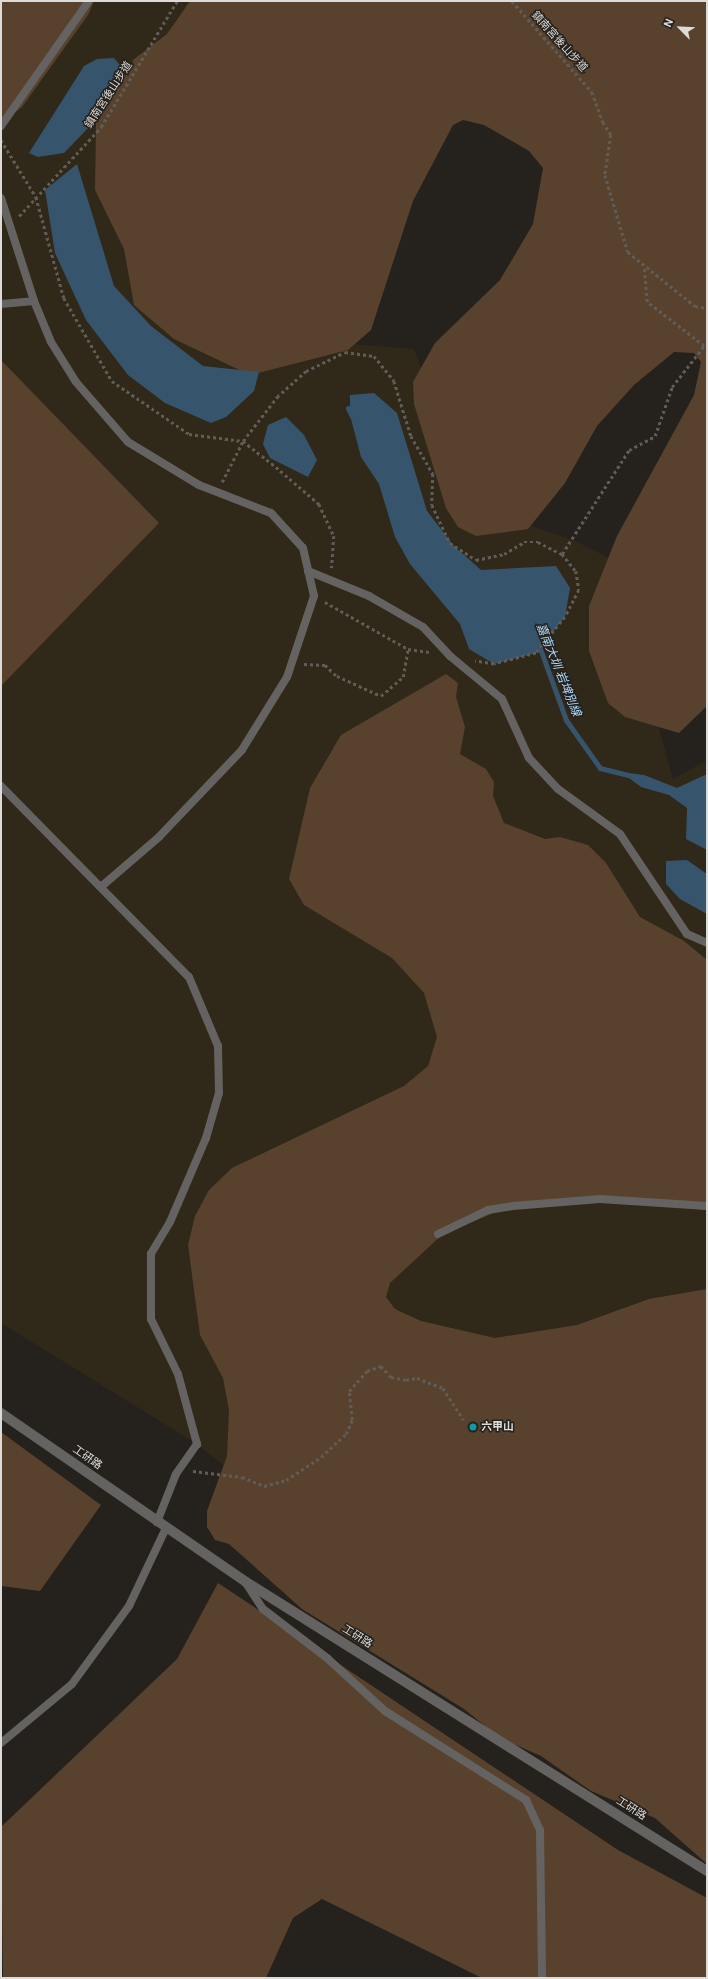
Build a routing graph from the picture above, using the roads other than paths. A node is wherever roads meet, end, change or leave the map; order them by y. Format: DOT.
graph roads {
  1 [pos="89,1"];
  2 [pos="1,126"];
  3 [pos="1,198"];
  4 [pos="34,301"];
  5 [pos="1,304"];
  6 [pos="308,571"];
  7 [pos="1,786"];
  8 [pos="102,886"];
  9 [pos="707,943"];
  10 [pos="707,1206"];
  11 [pos="438,1234"];
  12 [pos="1,1413"];
  13 [pos="157,1522"];
  14 [pos="166,1528"];
  15 [pos="246,1582"];
  16 [pos="1,1743"];
  17 [pos="707,1871"];
  18 [pos="542,1978"];
  1 -- 2 [label="lane"];
  3 -- 4 [label="lane"];
  4 -- 5 [label="lane"];
  4 -- 6 [label="lane"];
  6 -- 8 [label="lane"];
  6 -- 9 [label="lane"];
  7 -- 8 [label="lane"];
  8 -- 13 [label="lane"];
  10 -- 11 [label="lane"];
  12 -- 13 [label="street, 工研路"];
  13 -- 14 [label="street, 工研路"];
  14 -- 15 [label="street, 工研路"];
  14 -- 16 [label="lane"];
  15 -- 17 [label="street, 工研路"];
  15 -- 18 [label="lane"];
}
